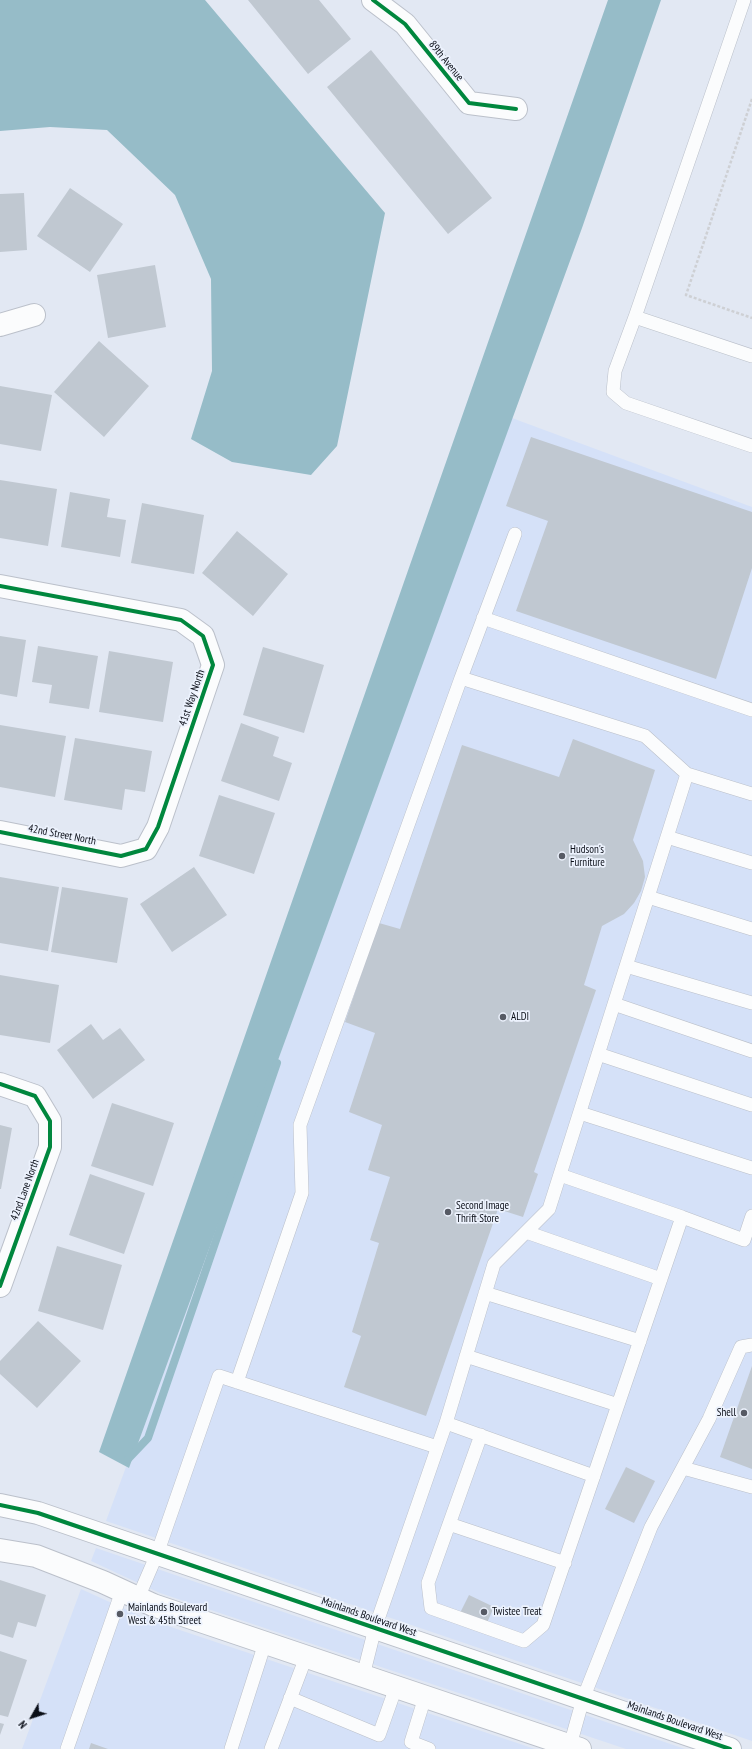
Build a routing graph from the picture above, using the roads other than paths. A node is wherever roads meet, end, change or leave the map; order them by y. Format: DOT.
graph roads {
  1 [pos="373,0"];
  2 [pos="744,0"];
  3 [pos="516,110"];
  4 [pos="34,315"];
  5 [pos="635,316"];
  6 [pos="0,325"];
  7 [pos="752,356"];
  8 [pos="752,446"];
  9 [pos="515,534"];
  10 [pos="0,586"];
  11 [pos="483,618"];
  12 [pos="461,678"];
  13 [pos="752,710"];
  14 [pos="687,774"];
  15 [pos="752,794"];
  16 [pos="0,832"];
  17 [pos="667,837"];
  18 [pos="120,856"];
  19 [pos="752,863"];
  20 [pos="648,897"];
  21 [pos="752,929"];
  22 [pos="626,966"];
  23 [pos="752,1003"];
  24 [pos="614,1004"];
  25 [pos="752,1050"];
  26 [pos="598,1054"];
  27 [pos="0,1084"];
  28 [pos="752,1105"];
  29 [pos="580,1113"];
  30 [pos="752,1168"];
  31 [pos="560,1175"];
  32 [pos="752,1216"];
  33 [pos="682,1218"];
  34 [pos="526,1232"];
  35 [pos="661,1279"];
  36 [pos="0,1286"];
  37 [pos="485,1293"];
  38 [pos="640,1341"];
  39 [pos="752,1345"];
  40 [pos="466,1356"];
  41 [pos="238,1382"];
  42 [pos="618,1405"];
  43 [pos="446,1422"];
  44 [pos="481,1435"];
  45 [pos="437,1447"];
  46 [pos="683,1468"];
  47 [pos="594,1476"];
  48 [pos="752,1487"];
  49 [pos="0,1506"];
  50 [pos="449,1524"];
  51 [pos="0,1550"];
  52 [pos="157,1554"];
  53 [pos="564,1563"];
  54 [pos="130,1595"];
  55 [pos="375,1628"];
  56 [pos="265,1643"];
  57 [pos="306,1657"];
  58 [pos="363,1676"];
  59 [pos="396,1687"];
  60 [pos="425,1697"];
  61 [pos="290,1698"];
  62 [pos="583,1698"];
  63 [pos="410,1746"];
  64 [pos="573,1748"];
  65 [pos="67,1749"];
  66 [pos="231,1749"];
  67 [pos="272,1749"];
  68 [pos="429,1749"];
  69 [pos="730,1749"];
  1 -- 3 [label="street, 89th Avenue"];
  2 -- 5 [label="lane"];
  4 -- 6 [label="street"];
  5 -- 7 [label="lane"];
  5 -- 8 [label="lane"];
  9 -- 11 [label="lane"];
  10 -- 18 [label="street, 41st Way North"];
  11 -- 12 [label="lane"];
  11 -- 13 [label="lane"];
  12 -- 14 [label="lane"];
  12 -- 41 [label="lane"];
  14 -- 15 [label="lane"];
  14 -- 17 [label="lane"];
  16 -- 18 [label="street, 42nd Street North"];
  17 -- 19 [label="lane"];
  17 -- 20 [label="lane"];
  20 -- 21 [label="lane"];
  20 -- 22 [label="lane"];
  22 -- 23 [label="lane"];
  22 -- 24 [label="lane"];
  24 -- 25 [label="lane"];
  24 -- 26 [label="lane"];
  26 -- 28 [label="lane"];
  26 -- 29 [label="lane"];
  27 -- 36 [label="street, 42nd Lane North"];
  29 -- 30 [label="lane"];
  29 -- 31 [label="lane"];
  31 -- 33 [label="lane"];
  31 -- 34 [label="lane"];
  32 -- 33 [label="lane"];
  33 -- 35 [label="lane"];
  34 -- 35 [label="lane"];
  34 -- 37 [label="lane"];
  35 -- 38 [label="lane"];
  37 -- 38 [label="lane"];
  37 -- 40 [label="lane"];
  38 -- 42 [label="lane"];
  39 -- 46 [label="lane"];
  40 -- 42 [label="lane"];
  40 -- 43 [label="lane"];
  41 -- 45 [label="lane"];
  41 -- 52 [label="lane"];
  42 -- 47 [label="lane"];
  43 -- 44 [label="lane"];
  43 -- 45 [label="lane"];
  44 -- 47 [label="lane"];
  44 -- 50 [label="lane"];
  45 -- 55 [label="lane"];
  46 -- 48 [label="lane"];
  46 -- 62 [label="lane"];
  47 -- 53 [label="lane"];
  49 -- 52 [label="street, Mainlands Boulevard West"];
  50 -- 53 [label="lane"];
  50 -- 53 [label="lane"];
  51 -- 54 [label="street"];
  52 -- 54 [label="lane"];
  52 -- 55 [label="street, Mainlands Boulevard West"];
  54 -- 56 [label="street"];
  54 -- 65 [label="lane"];
  55 -- 58 [label="lane"];
  55 -- 62 [label="street, Mainlands Boulevard West"];
  56 -- 57 [label="street"];
  56 -- 66 [label="lane"];
  57 -- 58 [label="street"];
  57 -- 61 [label="lane"];
  58 -- 59 [label="street"];
  59 -- 60 [label="street"];
  59 -- 61 [label="lane"];
  60 -- 63 [label="lane"];
  60 -- 64 [label="street"];
  61 -- 67 [label="lane"];
  62 -- 64 [label="lane"];
  62 -- 69 [label="street, Mainlands Boulevard West"];
  63 -- 68 [label="lane"];
}
